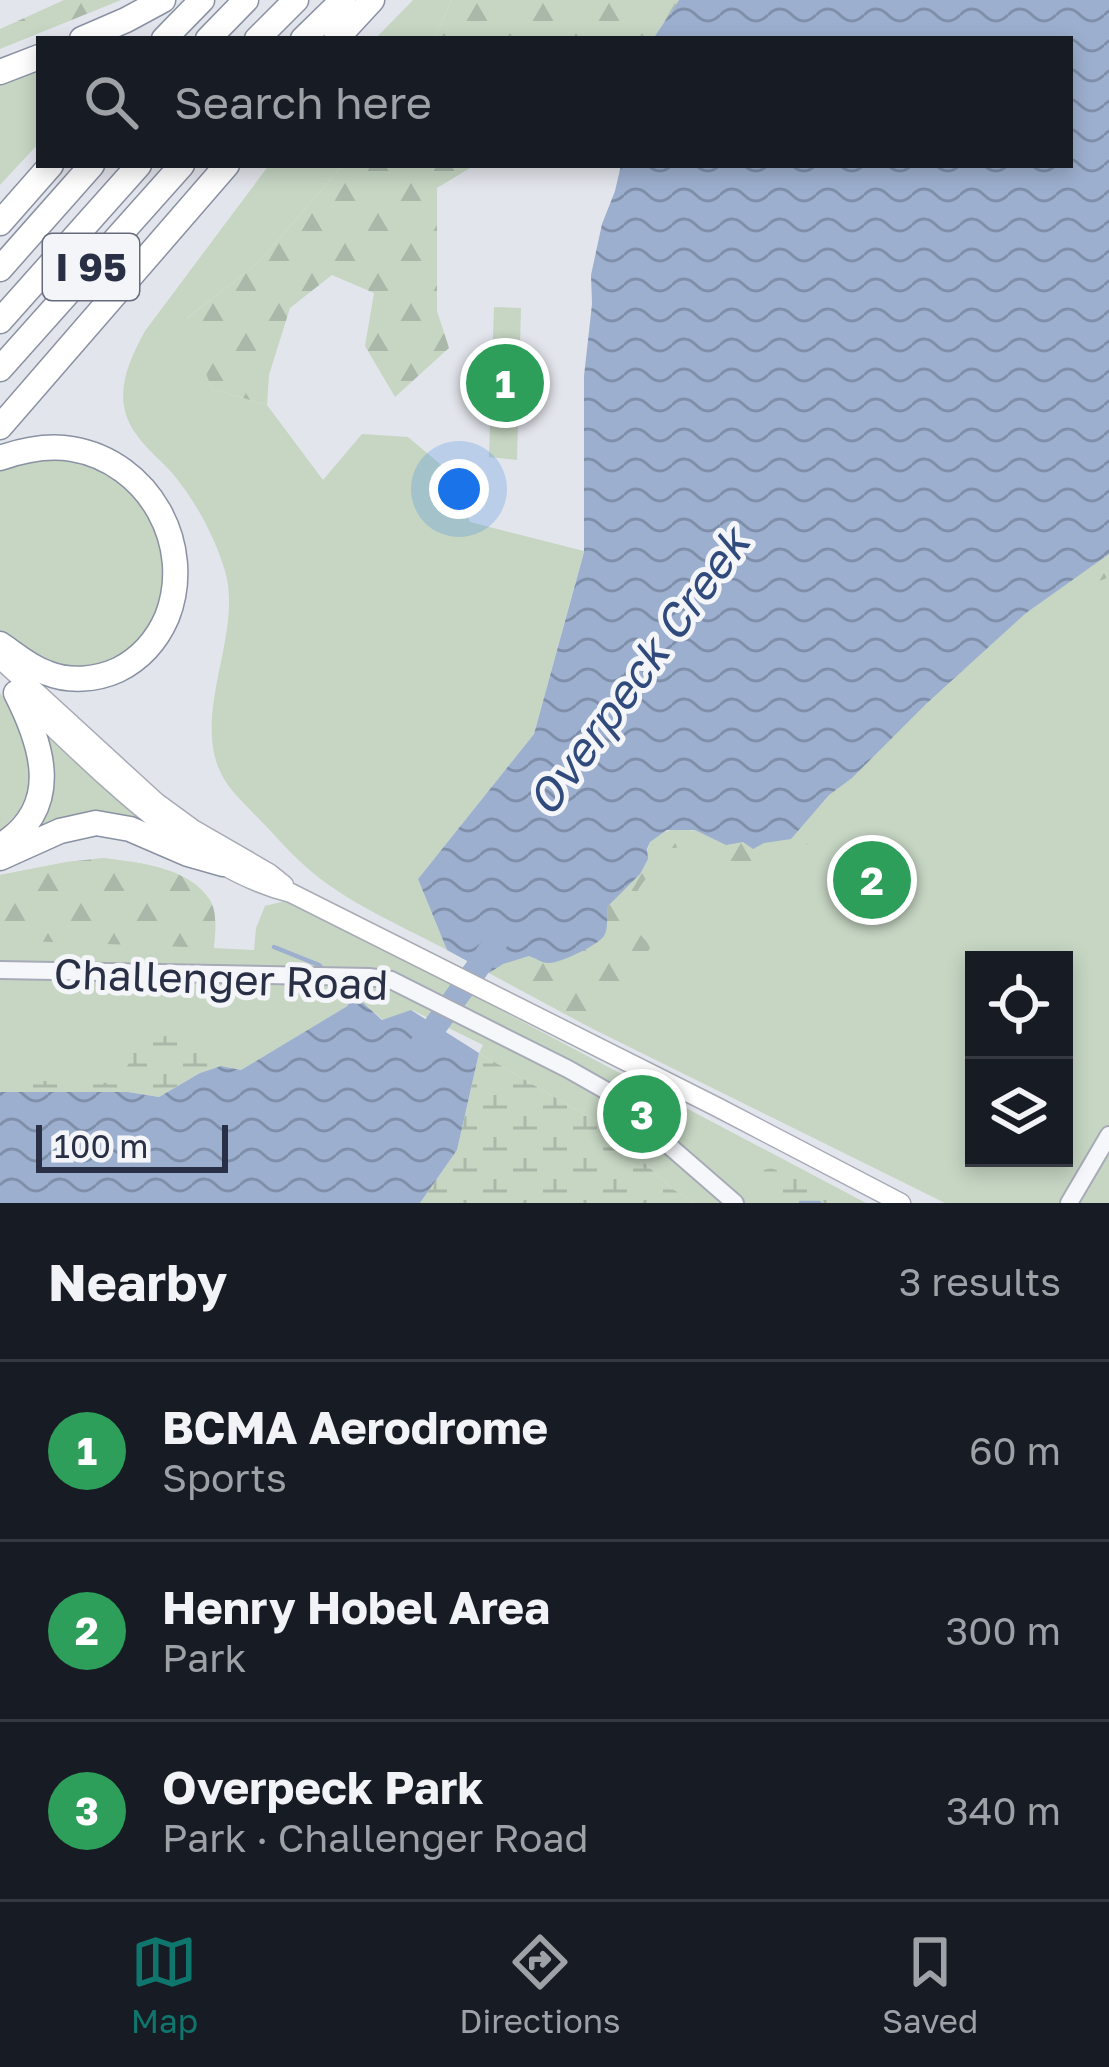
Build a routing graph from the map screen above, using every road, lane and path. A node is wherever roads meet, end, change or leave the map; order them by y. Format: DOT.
graph roads {
  1 [pos="163,0"];
  2 [pos="202,0"];
  3 [pos="246,0"];
  4 [pos="296,0"];
  5 [pos="343,0"];
  6 [pos="372,0"];
  7 [pos="89,36"];
  8 [pos="167,36"];
  9 [pos="211,36"];
  10 [pos="260,36"];
  11 [pos="306,36"];
  12 [pos="339,36"];
  13 [pos="36,58"];
  14 [pos="0,73"];
  15 [pos="48,168"];
  16 [pos="89,168"];
  17 [pos="136,168"];
  18 [pos="179,168"];
  19 [pos="223,168"];
  20 [pos="0,223"];
  21 [pos="0,269"];
  22 [pos="0,321"];
  23 [pos="0,369"];
  24 [pos="0,427"];
  25 [pos="0,458"];
  26 [pos="0,644"];
  27 [pos="0,659"];
  28 [pos="16,693"];
  29 [pos="0,845"];
  30 [pos="0,858"];
  31 [pos="223,864"];
  32 [pos="291,893"];
  33 [pos="0,970"];
  34 [pos="1109,1135"];
  35 [pos="735,1203"];
  36 [pos="901,1203"];
  37 [pos="1069,1203"];
  1 -- 7 [label="highway"];
  2 -- 8 [label="highway"];
  3 -- 9 [label="highway"];
  4 -- 10 [label="highway"];
  5 -- 11 [label="highway"];
  6 -- 12 [label="highway"];
  13 -- 14 [label="highway"];
  15 -- 20 [label="highway, I 95"];
  16 -- 21 [label="highway, I 95"];
  17 -- 22 [label="highway, I 95"];
  18 -- 23 [label="highway, I 95"];
  19 -- 24 [label="highway"];
  25 -- 26 [label="highway"];
  27 -- 32 [label="main road"];
  28 -- 29 [label="highway"];
  28 -- 31 [label="main road"];
  30 -- 31 [label="highway"];
  31 -- 32 [label="main road"];
  32 -- 36 [label="main road"];
  33 -- 35 [label="street, Challenger Road"];
  34 -- 37 [label="street"];
}
